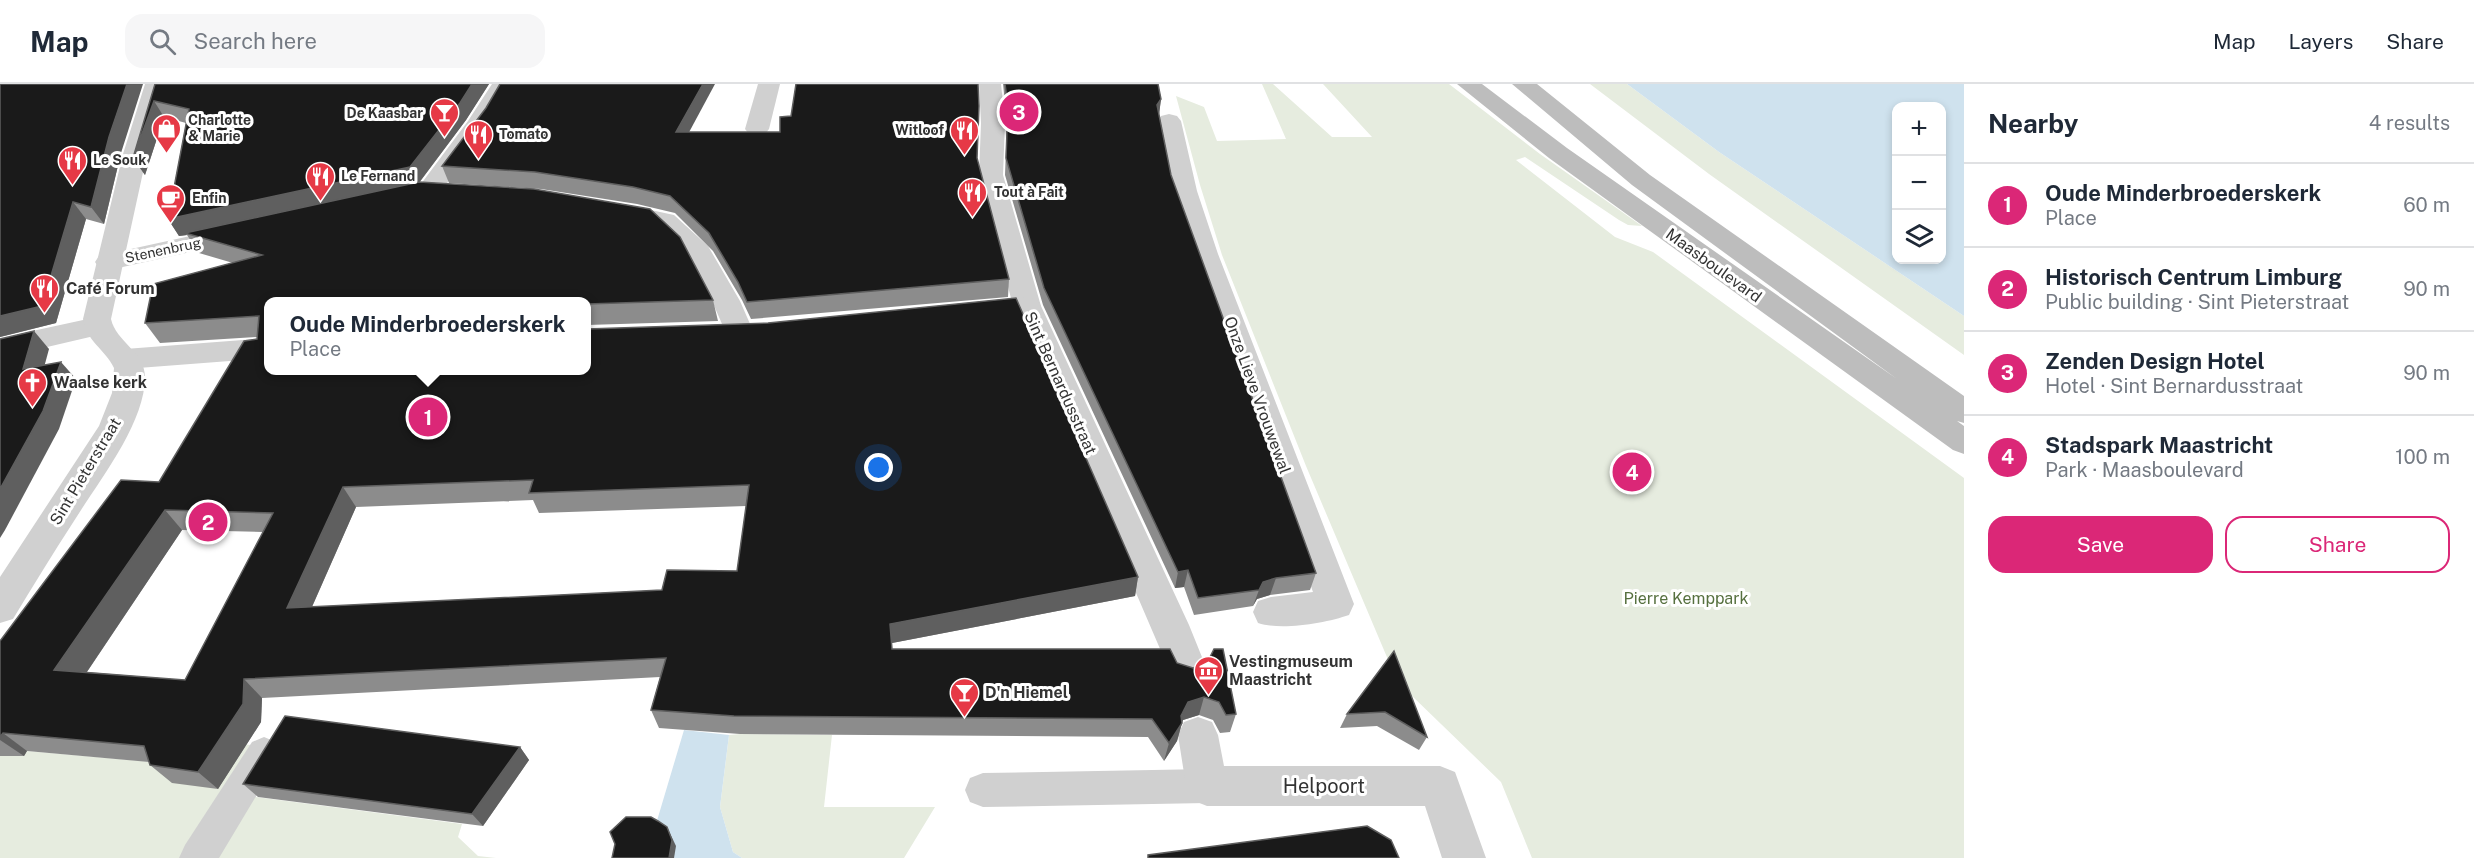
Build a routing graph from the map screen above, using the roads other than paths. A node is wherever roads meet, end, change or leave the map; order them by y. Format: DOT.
graph roads {
  1 [pos="156,84"];
  2 [pos="503,84"];
  3 [pos="769,84"];
  4 [pos="990,84"];
  5 [pos="1468,84"];
  6 [pos="1523,84"];
  7 [pos="1168,121"];
  8 [pos="757,129"];
  9 [pos="428,192"];
  10 [pos="462,194"];
  11 [pos="401,198"];
  12 [pos="595,207"];
  13 [pos="255,230"];
  14 [pos="109,262"];
  15 [pos="1027,306"];
  16 [pos="946,314"];
  17 [pos="97,326"];
  18 [pos="709,334"];
  19 [pos="0,348"];
  20 [pos="264,348"];
  21 [pos="125,359"];
  22 [pos="1964,412"];
  23 [pos="1964,442"];
  24 [pos="0,608"];
  25 [pos="1271,612"];
  26 [pos="1186,667"];
  27 [pos="281,725"];
  28 [pos="1198,735"];
  29 [pos="1207,786"];
  30 [pos="984,790"];
  31 [pos="198,858"];
  32 [pos="1464,858"];
  1 -- 14 [label="street"];
  2 -- 9 [label="street"];
  3 -- 8 [label="street"];
  4 -- 15 [label="street, Sint Bernardusstraat"];
  5 -- 23 [label="main road, Maasboulevard"];
  6 -- 22 [label="main road, Maasboulevard"];
  7 -- 25 [label="street, Onze Lieve Vrouwewal"];
  9 -- 10 [label="street"];
  9 -- 11 [label="street"];
  12 -- 18 [label="street"];
  13 -- 14 [label="street, Stenenbrug"];
  14 -- 17 [label="street"];
  15 -- 16 [label="street"];
  15 -- 26 [label="street, Sint Bernardusstraat"];
  17 -- 19 [label="street"];
  17 -- 21 [label="street"];
  20 -- 21 [label="street"];
  21 -- 24 [label="street, Sint Pieterstraat"];
  27 -- 31 [label="lane"];
  28 -- 29 [label="street"];
  29 -- 30 [label="lane, Helpoort"];
  29 -- 32 [label="street, Helpoort"];
}
